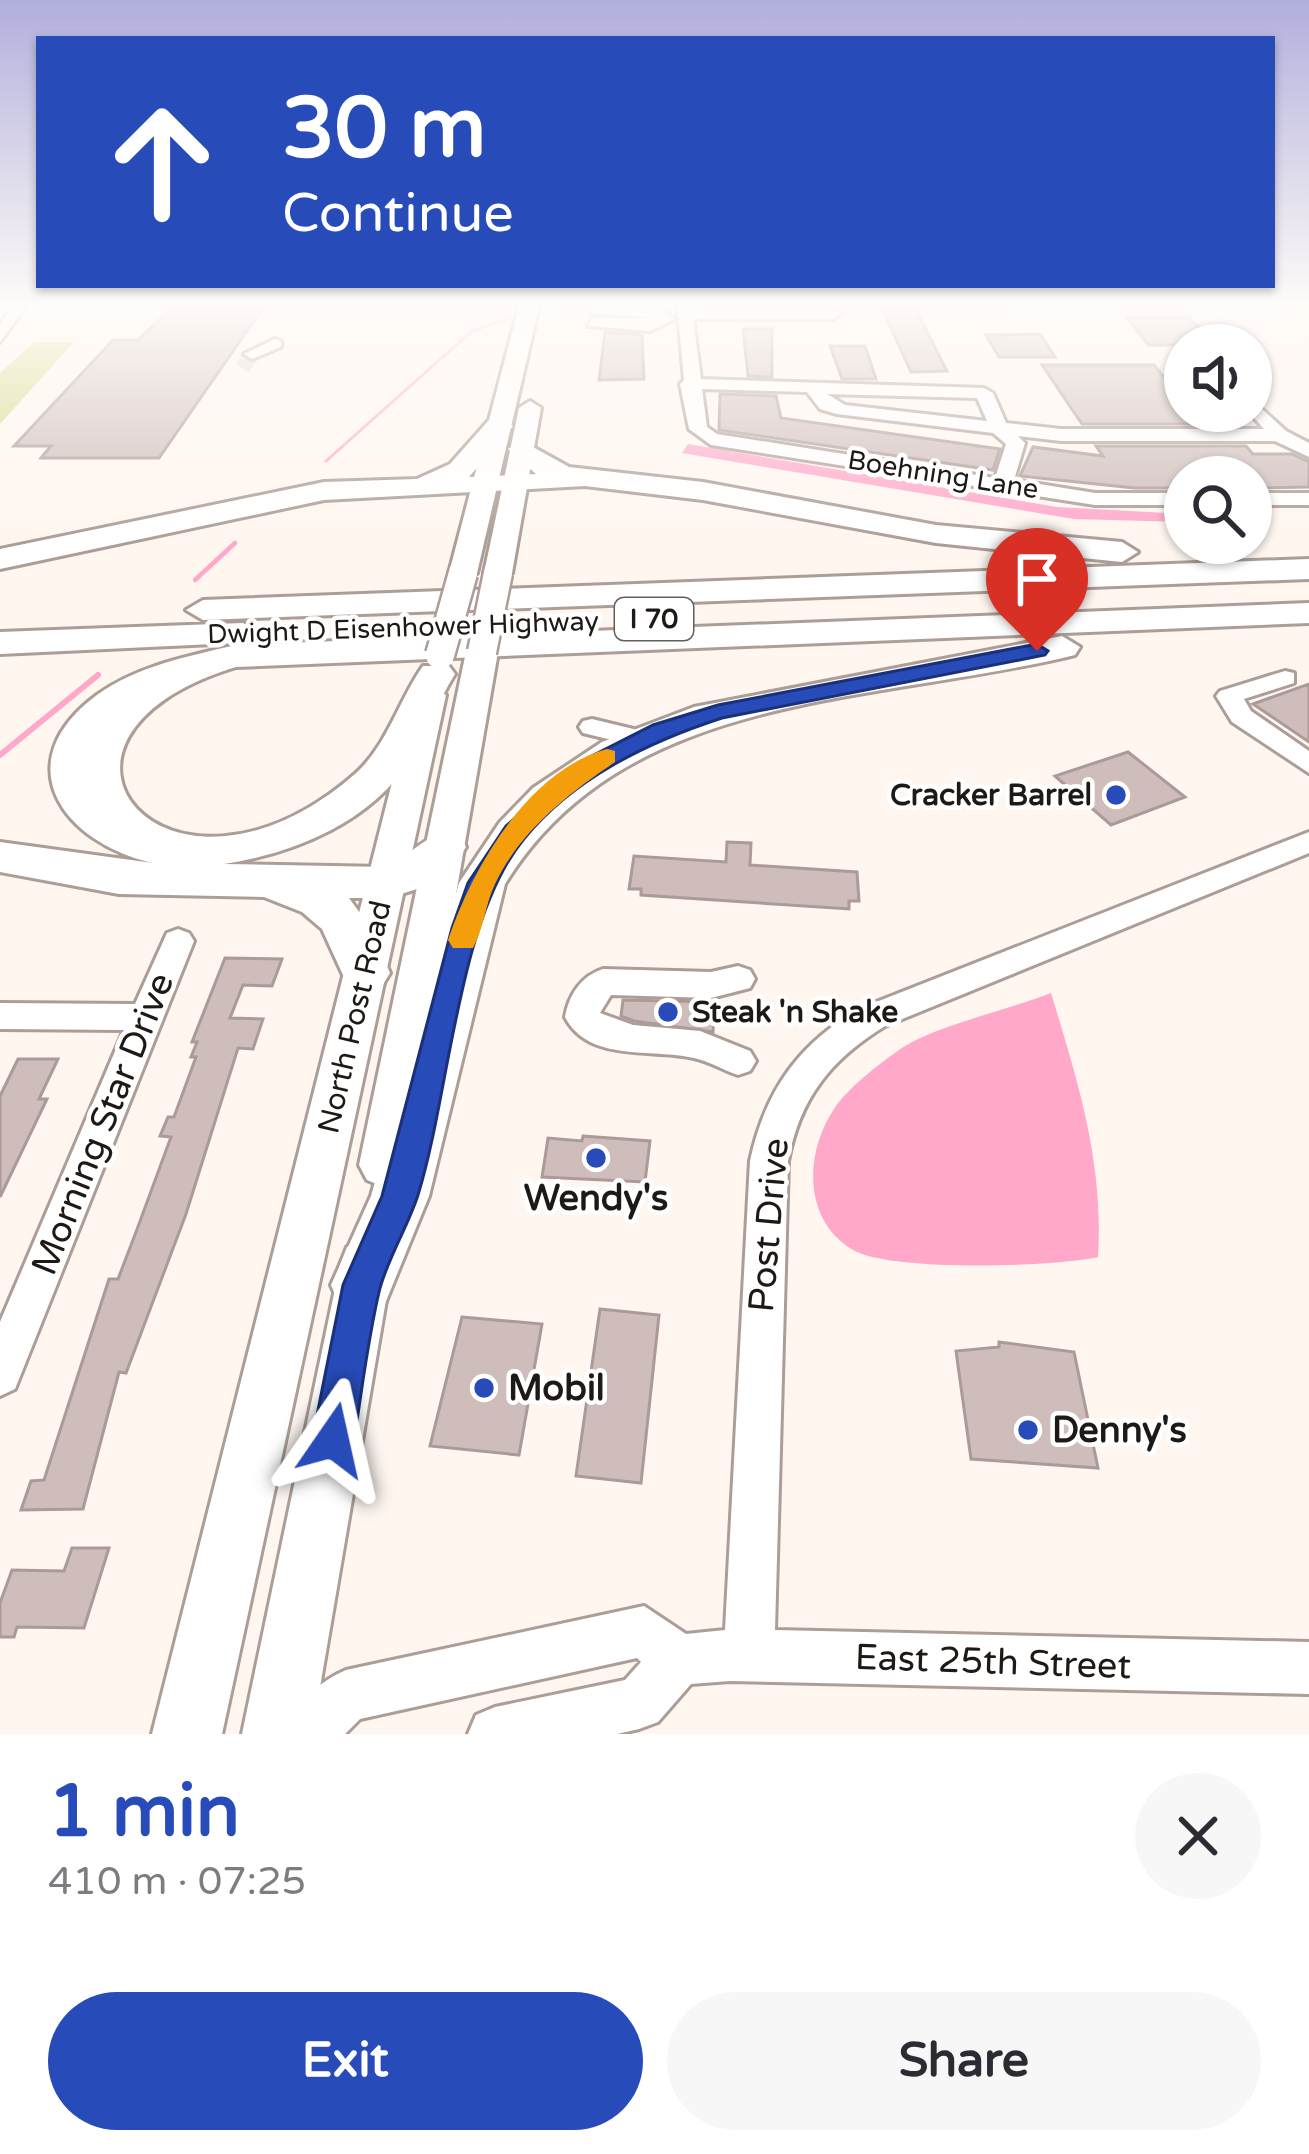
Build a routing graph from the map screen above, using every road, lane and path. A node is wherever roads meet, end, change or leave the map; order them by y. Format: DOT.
graph roads {
  1 [pos="509,383"];
  2 [pos="536,383"];
  3 [pos="689,384"];
  4 [pos="818,389"];
  5 [pos="895,389"];
  6 [pos="905,418"];
  7 [pos="499,426"];
  8 [pos="1272,426"];
  9 [pos="1000,430"];
  10 [pos="1280,435"];
  11 [pos="521,449"];
  12 [pos="1309,451"];
  13 [pos="630,482"];
  14 [pos="427,484"];
  15 [pos="500,484"];
  16 [pos="1003,484"];
  17 [pos="1164,499"];
  18 [pos="1272,499"];
  19 [pos="1309,499"];
  20 [pos="1309,552"];
  21 [pos="0,559"];
  22 [pos="1309,569"];
  23 [pos="1309,595"];
  24 [pos="1309,616"];
  25 [pos="0,617"];
  26 [pos="0,643"];
  27 [pos="438,664"];
  28 [pos="1285,678"];
  29 [pos="592,727"];
  30 [pos="640,739"];
  31 [pos="1309,764"];
  32 [pos="1309,842"];
  33 [pos="445,847"];
  34 [pos="0,857"];
  35 [pos="233,882"];
  36 [pos="386,883"];
  37 [pos="178,941"];
  38 [pos="365,973"];
  39 [pos="738,979"];
  40 [pos="0,1016"];
  41 [pos="146,1017"];
  42 [pos="737,1061"];
  43 [pos="362,1285"];
  44 [pos="0,1374"];
  45 [pos="750,1655"];
  46 [pos="677,1660"];
  47 [pos="1309,1668"];
  48 [pos="188,1734"];
  49 [pos="277,1734"];
  50 [pos="307,1734"];
  51 [pos="495,1734"];
  1 -- 7 [label="main road, North Post Road"];
  2 -- 11 [label="main road, North Post Road"];
  3 -- 4 [label="street"];
  3 -- 16 [label="street, Boehning Lane"];
  4 -- 5 [label="street"];
  4 -- 6 [label="street"];
  5 -- 6 [label="street"];
  5 -- 9 [label="street"];
  6 -- 9 [label="street"];
  7 -- 14 [label="highway"];
  7 -- 15 [label="main road, North Post Road"];
  8 -- 10 [label="street"];
  9 -- 10 [label="street"];
  9 -- 16 [label="street"];
  10 -- 12 [label="street"];
  11 -- 13 [label="highway"];
  11 -- 15 [label="main road, North Post Road"];
  13 -- 15 [label="highway"];
  13 -- 20 [label="highway"];
  14 -- 15 [label="highway"];
  14 -- 21 [label="highway"];
  15 -- 27 [label="main road, North Post Road, bridge"];
  15 -- 33 [label="main road, North Post Road, bridge"];
  16 -- 17 [label="street, Boehning Lane"];
  18 -- 19 [label="street"];
  22 -- 25 [label="highway, Dwight D Eisenhower Highway / I 70"];
  23 -- 26 [label="highway, Dwight D Eisenhower Highway / I 70"];
  24 -- 27 [label="highway"];
  24 -- 30 [label="highway"];
  27 -- 36 [label="main road, North Post Road"];
  28 -- 31 [label="street"];
  29 -- 30 [label="street"];
  30 -- 43 [label="highway"];
  32 -- 45 [label="street, Post Drive"];
  33 -- 36 [label="highway"];
  33 -- 43 [label="main road, North Post Road"];
  34 -- 35 [label="highway"];
  35 -- 36 [label="highway"];
  35 -- 38 [label="highway"];
  36 -- 38 [label="main road, North Post Road"];
  37 -- 41 [label="street, Morning Star Drive"];
  38 -- 48 [label="main road, North Post Road"];
  39 -- 42 [label="street"];
  40 -- 41 [label="street"];
  41 -- 44 [label="street, Morning Star Drive"];
  43 -- 49 [label="main road, North Post Road"];
  45 -- 46 [label="street, East 25th Street"];
  45 -- 47 [label="street, East 25th Street"];
  46 -- 50 [label="street"];
  46 -- 51 [label="street"];
}
